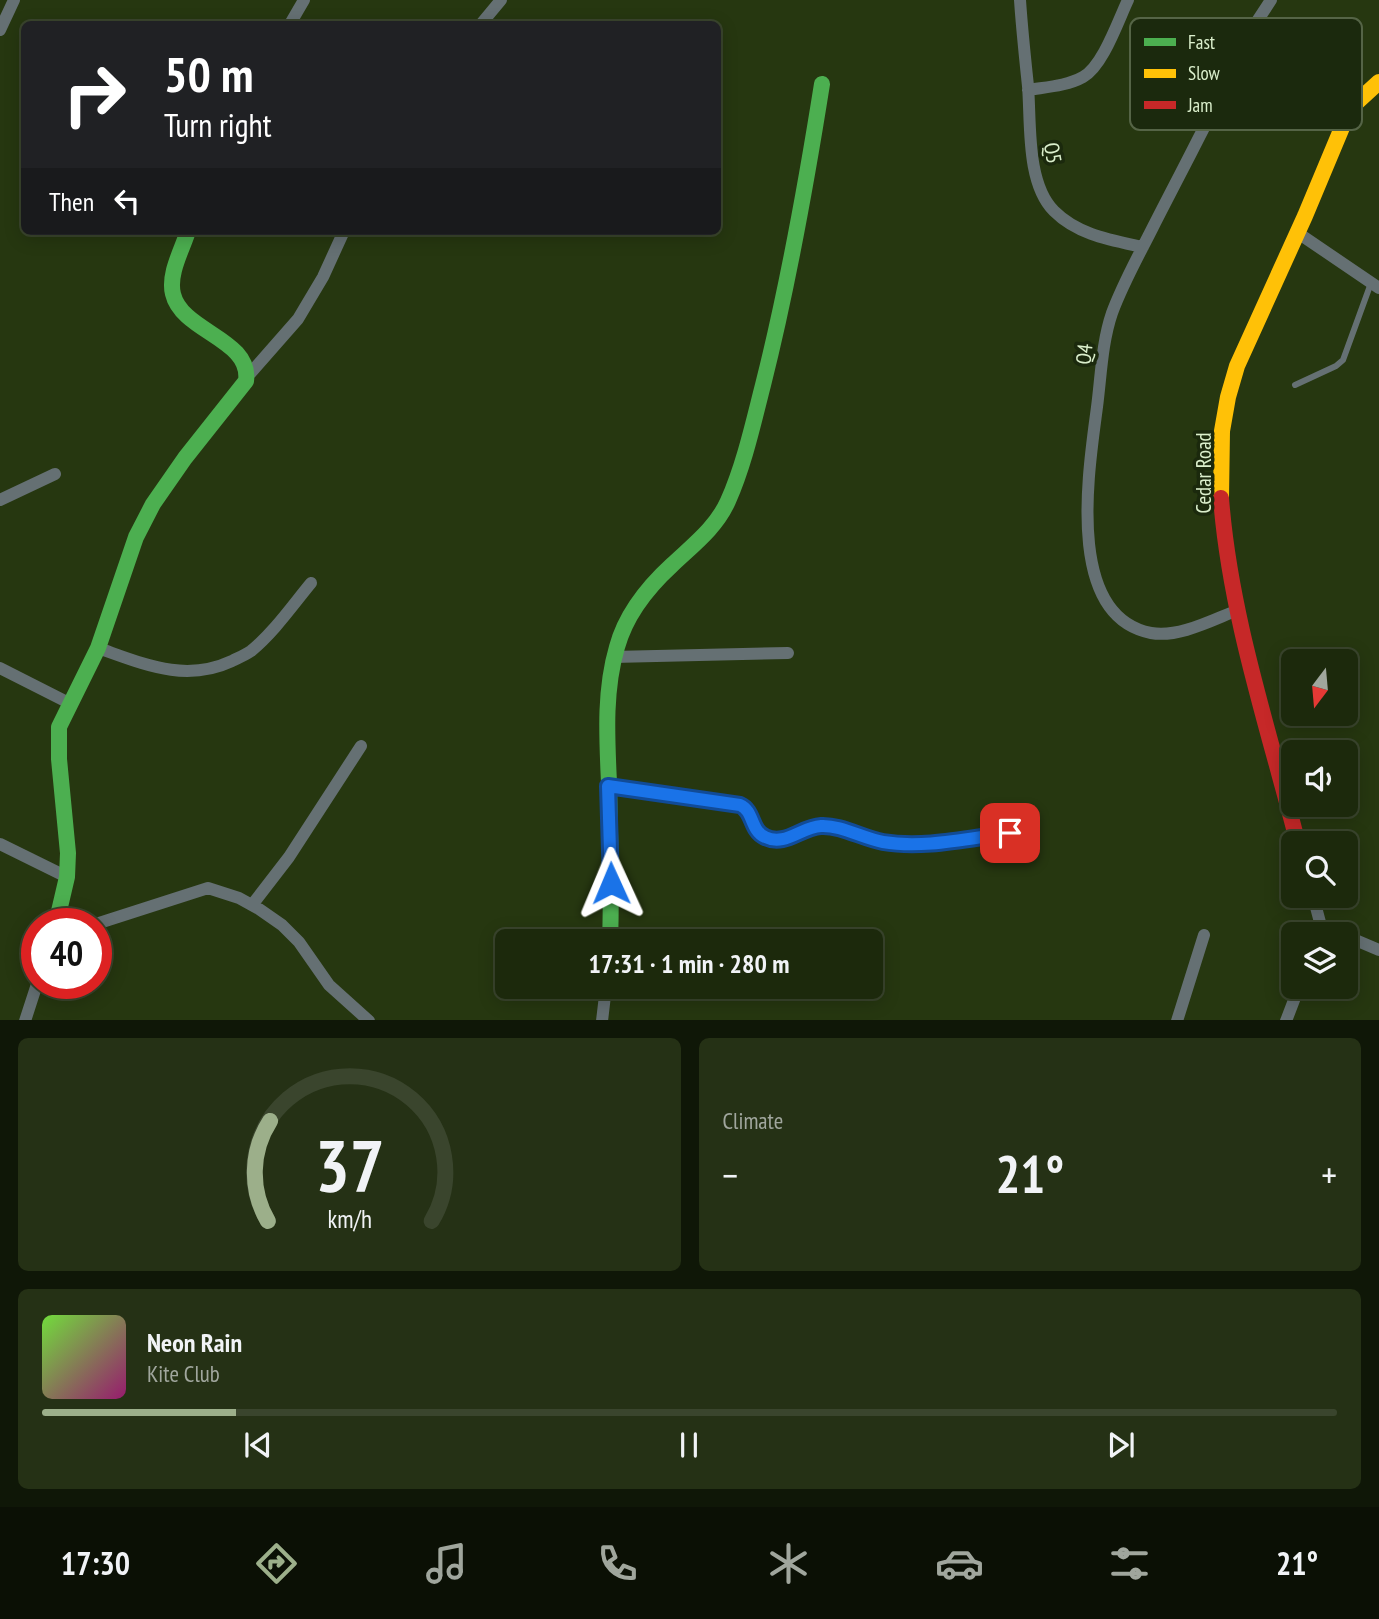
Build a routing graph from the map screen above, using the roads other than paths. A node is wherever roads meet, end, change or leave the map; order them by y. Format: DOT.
graph roads {
  1 [pos="14,0"];
  2 [pos="304,0"];
  3 [pos="501,0"];
  4 [pos="1020,0"];
  5 [pos="1128,0"];
  6 [pos="1271,0"];
  7 [pos="1259,18"];
  8 [pos="292,21"];
  9 [pos="484,21"];
  10 [pos="0,30"];
  11 [pos="1379,82"];
  12 [pos="822,84"];
  13 [pos="1028,90"];
  14 [pos="1362,97"];
  15 [pos="1202,130"];
  16 [pos="1341,130"];
  17 [pos="1297,233"];
  18 [pos="187,235"];
  19 [pos="342,235"];
  20 [pos="1143,247"];
  21 [pos="1375,285"];
  22 [pos="247,377"];
  23 [pos="1295,385"];
  24 [pos="55,474"];
  25 [pos="0,500"];
  26 [pos="311,583"];
  27 [pos="1238,610"];
  28 [pos="98,648"];
  29 [pos="788,653"];
  30 [pos="613,657"];
  31 [pos="0,668"];
  32 [pos="69,703"];
  33 [pos="361,746"];
  34 [pos="608,786"];
  35 [pos="1295,831"];
  36 [pos="1010,833"];
  37 [pos="0,844"];
  38 [pos="67,877"];
  39 [pos="252,905"];
  40 [pos="60,908"];
  41 [pos="112,919"];
  42 [pos="610,929"];
  43 [pos="1204,935"];
  44 [pos="1358,941"];
  45 [pos="1379,950"];
  46 [pos="32,999"];
  47 [pos="605,999"];
  48 [pos="1294,999"];
  49 [pos="25,1020"];
  50 [pos="369,1020"];
  51 [pos="602,1020"];
  52 [pos="1178,1020"];
  53 [pos="1286,1020"];
  1 -- 10 [label="street"];
  2 -- 8 [label="street"];
  3 -- 9 [label="street"];
  4 -- 13 [label="street, Q5"];
  5 -- 13 [label="street"];
  6 -- 7 [label="street, Q4"];
  11 -- 14 [label="street, Cedar Road"];
  12 -- 30 [label="street"];
  13 -- 20 [label="street, Q5"];
  15 -- 20 [label="street, Q4"];
  16 -- 17 [label="street, Cedar Road"];
  17 -- 21 [label="street"];
  17 -- 27 [label="street, Cedar Road"];
  18 -- 22 [label="street"];
  19 -- 22 [label="street"];
  20 -- 27 [label="street, Q4"];
  21 -- 23 [label="lane"];
  22 -- 28 [label="street"];
  24 -- 25 [label="street"];
  26 -- 28 [label="street"];
  27 -- 35 [label="street, Cedar Road"];
  28 -- 32 [label="street"];
  29 -- 30 [label="street"];
  30 -- 34 [label="street"];
  31 -- 32 [label="street"];
  32 -- 38 [label="street"];
  33 -- 39 [label="street"];
  34 -- 36 [label="street"];
  34 -- 42 [label="street"];
  37 -- 38 [label="street"];
  38 -- 40 [label="street"];
  39 -- 41 [label="street"];
  39 -- 50 [label="street"];
  43 -- 52 [label="street"];
  44 -- 45 [label="street"];
  46 -- 49 [label="street"];
  47 -- 51 [label="street"];
  48 -- 53 [label="street"];
}
